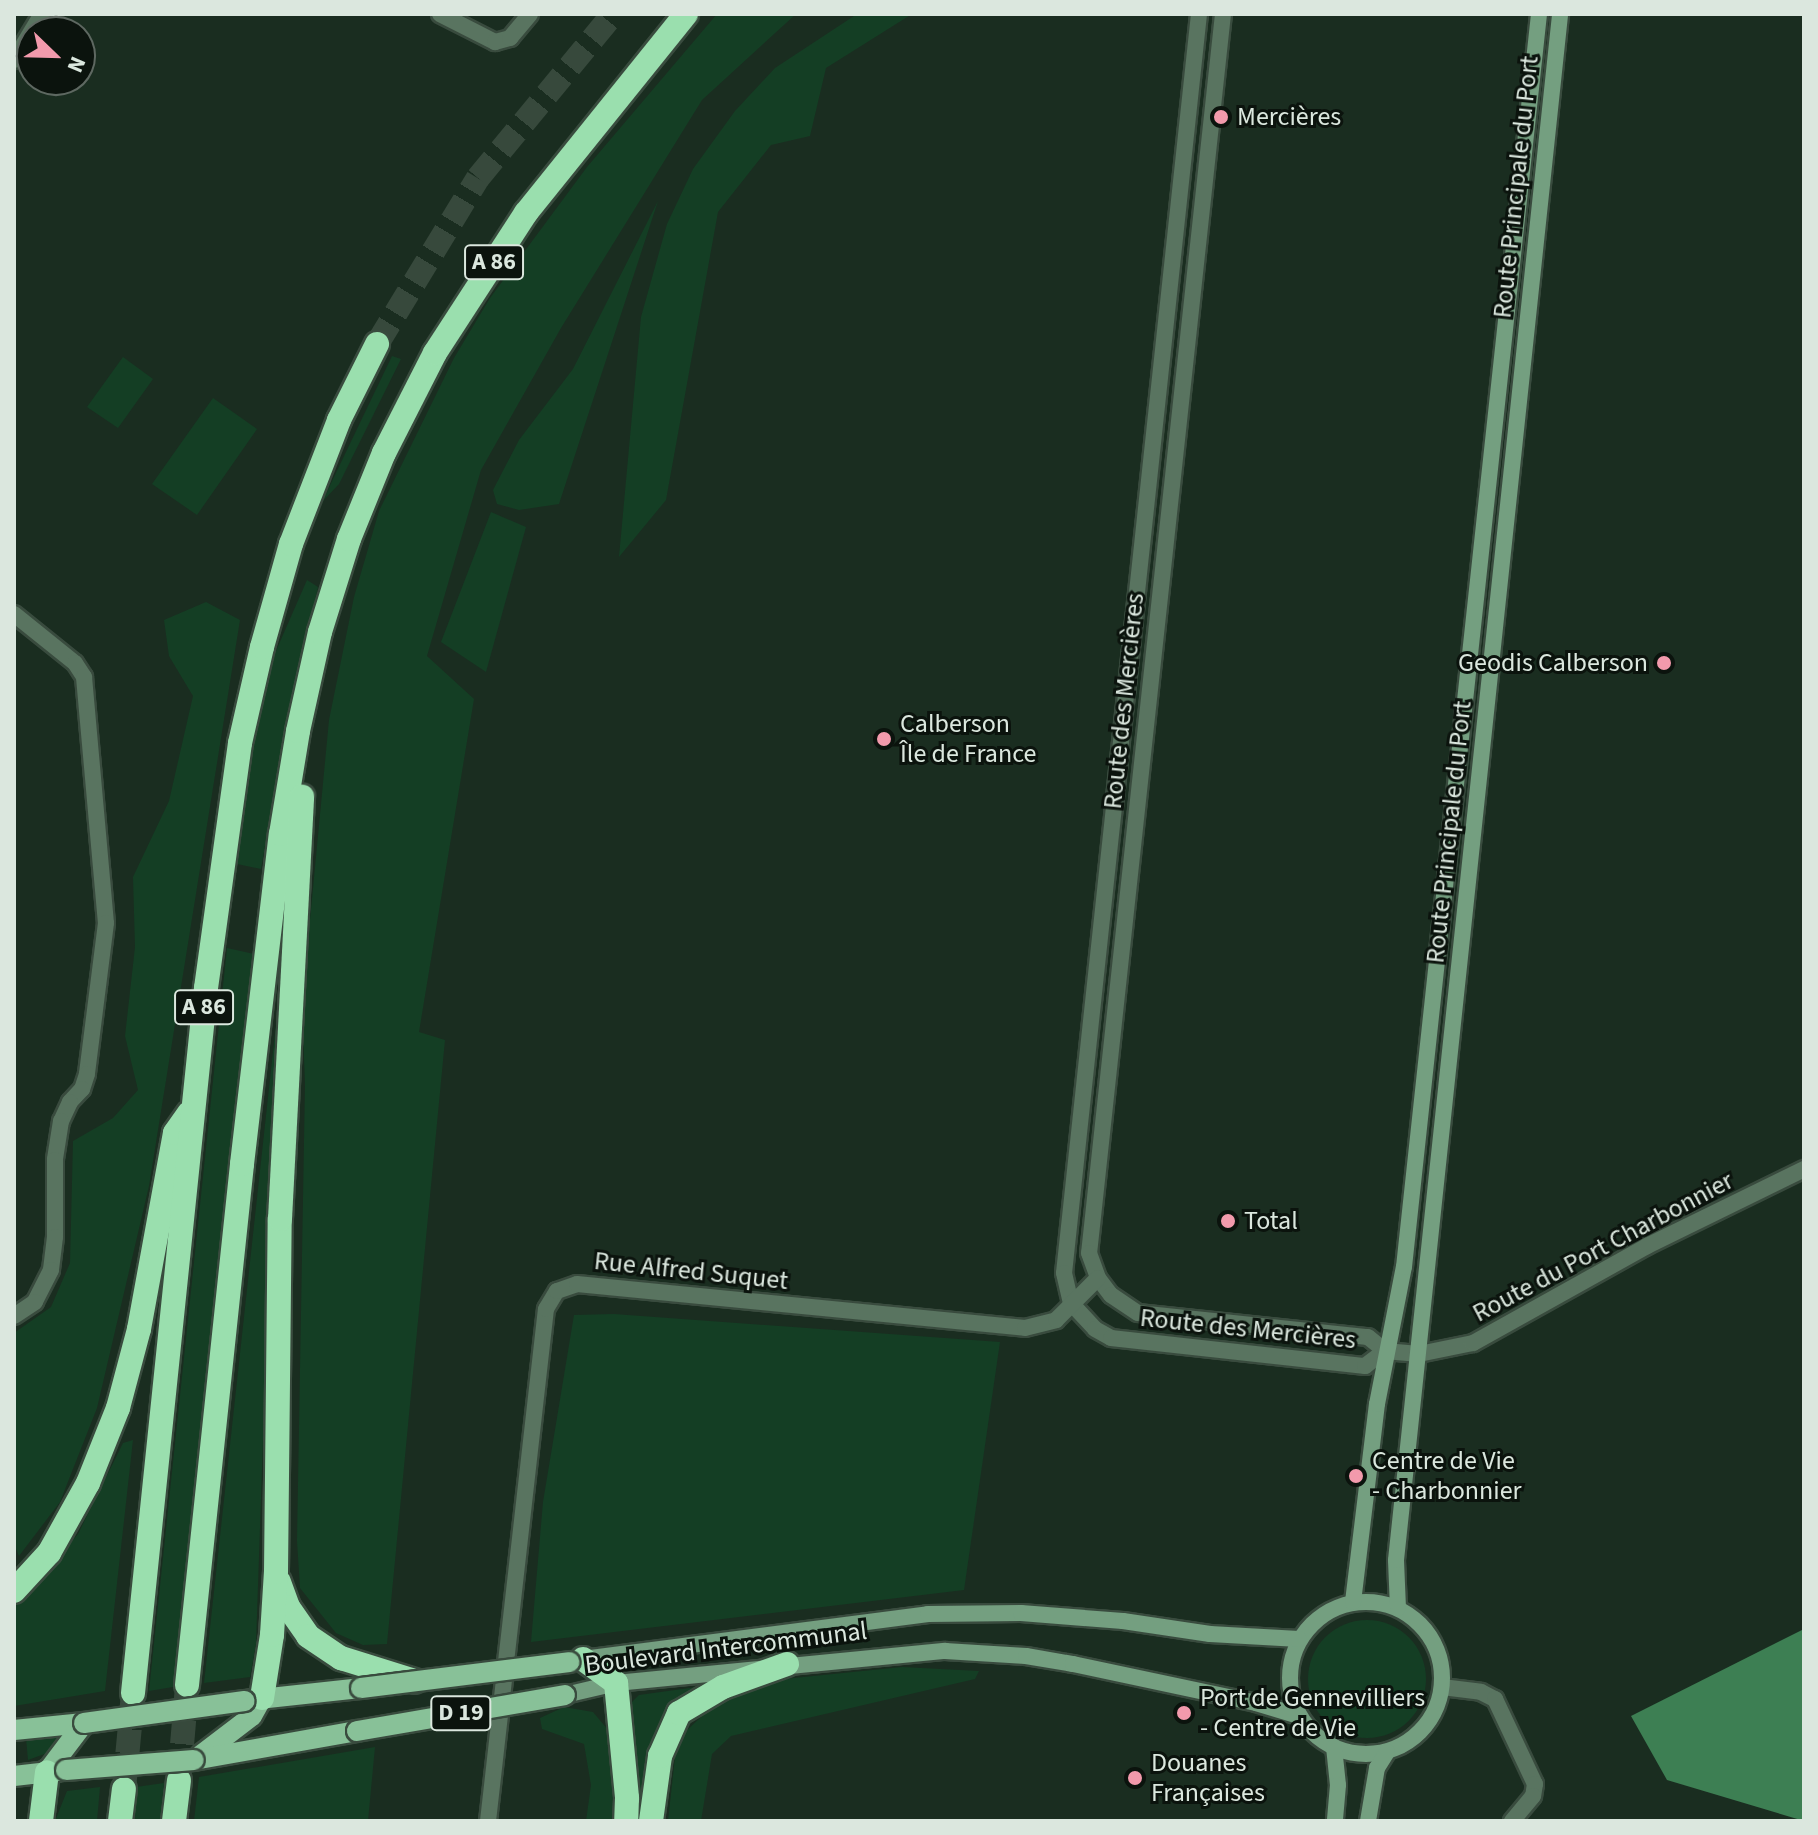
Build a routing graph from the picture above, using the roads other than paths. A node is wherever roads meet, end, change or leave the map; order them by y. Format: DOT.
graph roads {
  1 [pos="42,14"];
  2 [pos="440,14"];
  3 [pos="530,14"];
  4 [pos="686,14"];
  5 [pos="1199,14"];
  6 [pos="1223,14"];
  7 [pos="1539,14"];
  8 [pos="1560,14"];
  9 [pos="14,60"];
  10 [pos="377,344"];
  11 [pos="14,614"];
  12 [pos="298,731"];
  13 [pos="195,1104"];
  14 [pos="1804,1169"];
  15 [pos="1098,1278"];
  16 [pos="1071,1303"];
  17 [pos="14,1316"];
  18 [pos="1385,1351"];
  19 [pos="1419,1354"];
  20 [pos="276,1572"];
  21 [pos="14,1591"];
  22 [pos="1353,1602"];
  23 [pos="1398,1608"];
  24 [pos="1299,1639"];
  25 [pos="576,1661"];
  26 [pos="787,1664"];
  27 [pos="362,1677"];
  28 [pos="415,1681"];
  29 [pos="616,1683"];
  30 [pos="187,1685"];
  31 [pos="1442,1687"];
  32 [pos="133,1693"];
  33 [pos="565,1695"];
  34 [pos="253,1700"];
  35 [pos="1299,1716"];
  36 [pos="84,1723"];
  37 [pos="14,1730"];
  38 [pos="1334,1747"];
  39 [pos="1387,1752"];
  40 [pos="194,1760"];
  41 [pos="57,1771"];
  42 [pos="14,1776"];
  43 [pos="179,1780"];
  44 [pos="124,1789"];
  45 [pos="41,1821"];
  46 [pos="120,1821"];
  47 [pos="174,1821"];
  48 [pos="488,1821"];
  49 [pos="626,1821"];
  50 [pos="651,1821"];
  51 [pos="1335,1821"];
  52 [pos="1368,1821"];
  53 [pos="1512,1821"];
  1 -- 9 [label="street"];
  2 -- 3 [label="street"];
  4 -- 12 [label="highway, A 86"];
  5 -- 16 [label="street, Route des Mercières"];
  6 -- 15 [label="street, Route des Mercières"];
  7 -- 18 [label="main road, Route Principale du Port"];
  8 -- 19 [label="main road, Route Principale du Port"];
  10 -- 13 [label="highway, A 86"];
  11 -- 17 [label="street"];
  12 -- 20 [label="highway"];
  12 -- 30 [label="highway, A 86"];
  13 -- 21 [label="highway"];
  13 -- 32 [label="highway, A 86"];
  14 -- 19 [label="street, Route du Port Charbonnier"];
  15 -- 16 [label="street, Rue Alfred Suquet"];
  15 -- 18 [label="street, Route des Mercières"];
  16 -- 18 [label="street, Route des Mercières"];
  16 -- 48 [label="street, Rue Alfred Suquet"];
  18 -- 19 [label="street"];
  18 -- 22 [label="main road, Route Principale du Port"];
  19 -- 23 [label="main road, Route Principale du Port"];
  20 -- 27 [label="highway"];
  20 -- 34 [label="highway"];
  22 -- 23 [label="main road"];
  22 -- 24 [label="main road"];
  23 -- 31 [label="main road"];
  24 -- 25 [label="main road, Boulevard Intercommunal / D 19"];
  24 -- 35 [label="main road"];
  25 -- 28 [label="main road, Boulevard Intercommunal / D 19, bridge"];
  25 -- 29 [label="highway"];
  26 -- 29 [label="main road, Boulevard Intercommunal / D 19"];
  26 -- 35 [label="main road, Boulevard Intercommunal / D 19"];
  26 -- 50 [label="highway"];
  27 -- 28 [label="highway"];
  27 -- 34 [label="main road"];
  29 -- 33 [label="main road, Boulevard Intercommunal / D 19"];
  29 -- 49 [label="highway"];
  31 -- 39 [label="main road"];
  31 -- 53 [label="street"];
  33 -- 40 [label="main road, Boulevard Intercommunal / D 19, bridge"];
  34 -- 36 [label="main road, bridge"];
  34 -- 40 [label="main road"];
  35 -- 38 [label="main road"];
  36 -- 37 [label="main road"];
  36 -- 41 [label="main road"];
  38 -- 39 [label="main road"];
  38 -- 51 [label="main road"];
  39 -- 52 [label="main road"];
  40 -- 41 [label="main road, Boulevard Intercommunal / D 19, bridge"];
  41 -- 42 [label="main road, Boulevard Intercommunal / D 19"];
  41 -- 45 [label="highway"];
  43 -- 47 [label="highway"];
  44 -- 46 [label="highway"];
}
